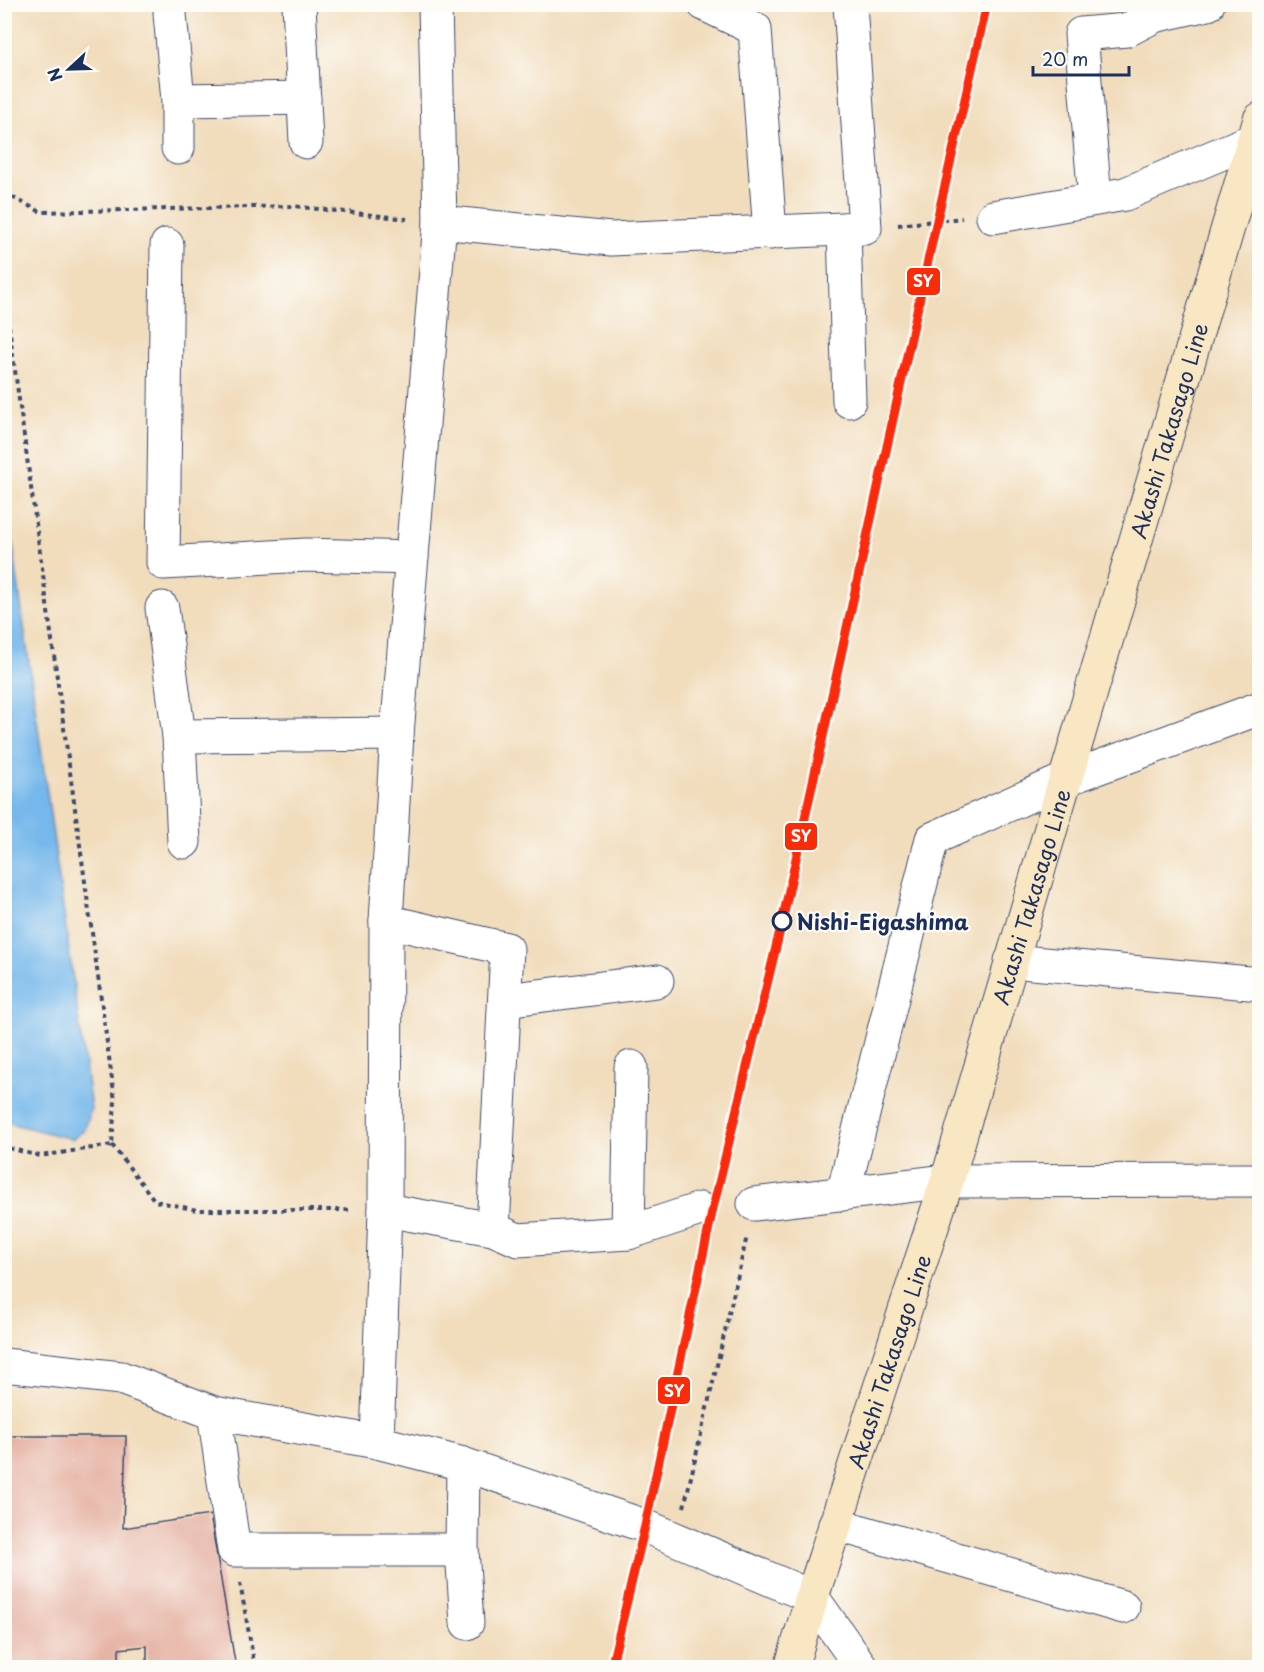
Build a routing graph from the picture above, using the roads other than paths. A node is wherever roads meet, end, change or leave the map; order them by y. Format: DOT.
graph roads {
  1 [pos="299,4"];
  2 [pos="435,4"];
  3 [pos="704,4"];
  4 [pos="850,4"];
  5 [pos="1208,4"];
  6 [pos="170,14"];
  7 [pos="304,98"];
  8 [pos="178,100"];
  9 [pos="1258,132"];
  10 [pos="306,142"];
  11 [pos="178,148"];
  12 [pos="1095,199"];
  13 [pos="993,217"];
  14 [pos="441,222"];
  15 [pos="855,229"];
  16 [pos="770,233"];
  17 [pos="167,245"];
  18 [pos="849,401"];
  19 [pos="411,558"];
  20 [pos="162,608"];
  21 [pos="1260,708"];
  22 [pos="397,734"];
  23 [pos="179,736"];
  24 [pos="1064,780"];
  25 [pos="184,842"];
  26 [pos="386,921"];
  27 [pos="1011,961"];
  28 [pos="657,981"];
  29 [pos="1260,984"];
  30 [pos="505,1000"];
  31 [pos="631,1067"];
  32 [pos="947,1180"];
  33 [pos="1260,1180"];
  34 [pos="843,1194"];
  35 [pos="754,1204"];
  36 [pos="700,1209"];
  37 [pos="386,1210"];
  38 [pos="493,1229"];
  39 [pos="628,1233"];
  40 [pos="4,1365"];
  41 [pos="214,1413"];
  42 [pos="377,1442"];
  43 [pos="463,1464"];
  44 [pos="835,1524"];
  45 [pos="462,1550"];
  46 [pos="812,1597"];
  47 [pos="1123,1607"];
  48 [pos="467,1623"];
  49 [pos="791,1668"];
  50 [pos="862,1668"];
  1 -- 7 [label="street"];
  2 -- 14 [label="street"];
  3 -- 16 [label="street"];
  4 -- 15 [label="street"];
  5 -- 12 [label="street"];
  6 -- 8 [label="street"];
  7 -- 8 [label="street"];
  7 -- 10 [label="street"];
  8 -- 11 [label="street"];
  9 -- 12 [label="street"];
  9 -- 24 [label="main road, Akashi Takasago Line"];
  12 -- 13 [label="street"];
  14 -- 16 [label="street"];
  14 -- 19 [label="street"];
  15 -- 16 [label="street"];
  15 -- 18 [label="street"];
  17 -- 19 [label="street"];
  19 -- 22 [label="street"];
  20 -- 23 [label="street"];
  21 -- 24 [label="street"];
  22 -- 23 [label="street"];
  22 -- 26 [label="street"];
  23 -- 25 [label="street"];
  24 -- 27 [label="main road, Akashi Takasago Line"];
  24 -- 34 [label="street"];
  26 -- 30 [label="street"];
  26 -- 37 [label="street"];
  27 -- 29 [label="street"];
  27 -- 32 [label="main road, Akashi Takasago Line"];
  28 -- 30 [label="street"];
  30 -- 38 [label="street"];
  31 -- 39 [label="street"];
  32 -- 33 [label="street"];
  32 -- 34 [label="street"];
  32 -- 44 [label="main road, Akashi Takasago Line"];
  34 -- 35 [label="street"];
  36 -- 39 [label="street"];
  37 -- 38 [label="street"];
  37 -- 42 [label="street"];
  38 -- 39 [label="street"];
  40 -- 41 [label="street"];
  41 -- 42 [label="street"];
  41 -- 45 [label="street"];
  42 -- 43 [label="street"];
  43 -- 45 [label="street"];
  43 -- 46 [label="street"];
  44 -- 46 [label="main road, Akashi Takasago Line"];
  44 -- 47 [label="street"];
  45 -- 48 [label="street"];
  46 -- 49 [label="main road, Akashi Takasago Line"];
  46 -- 50 [label="street"];
}
